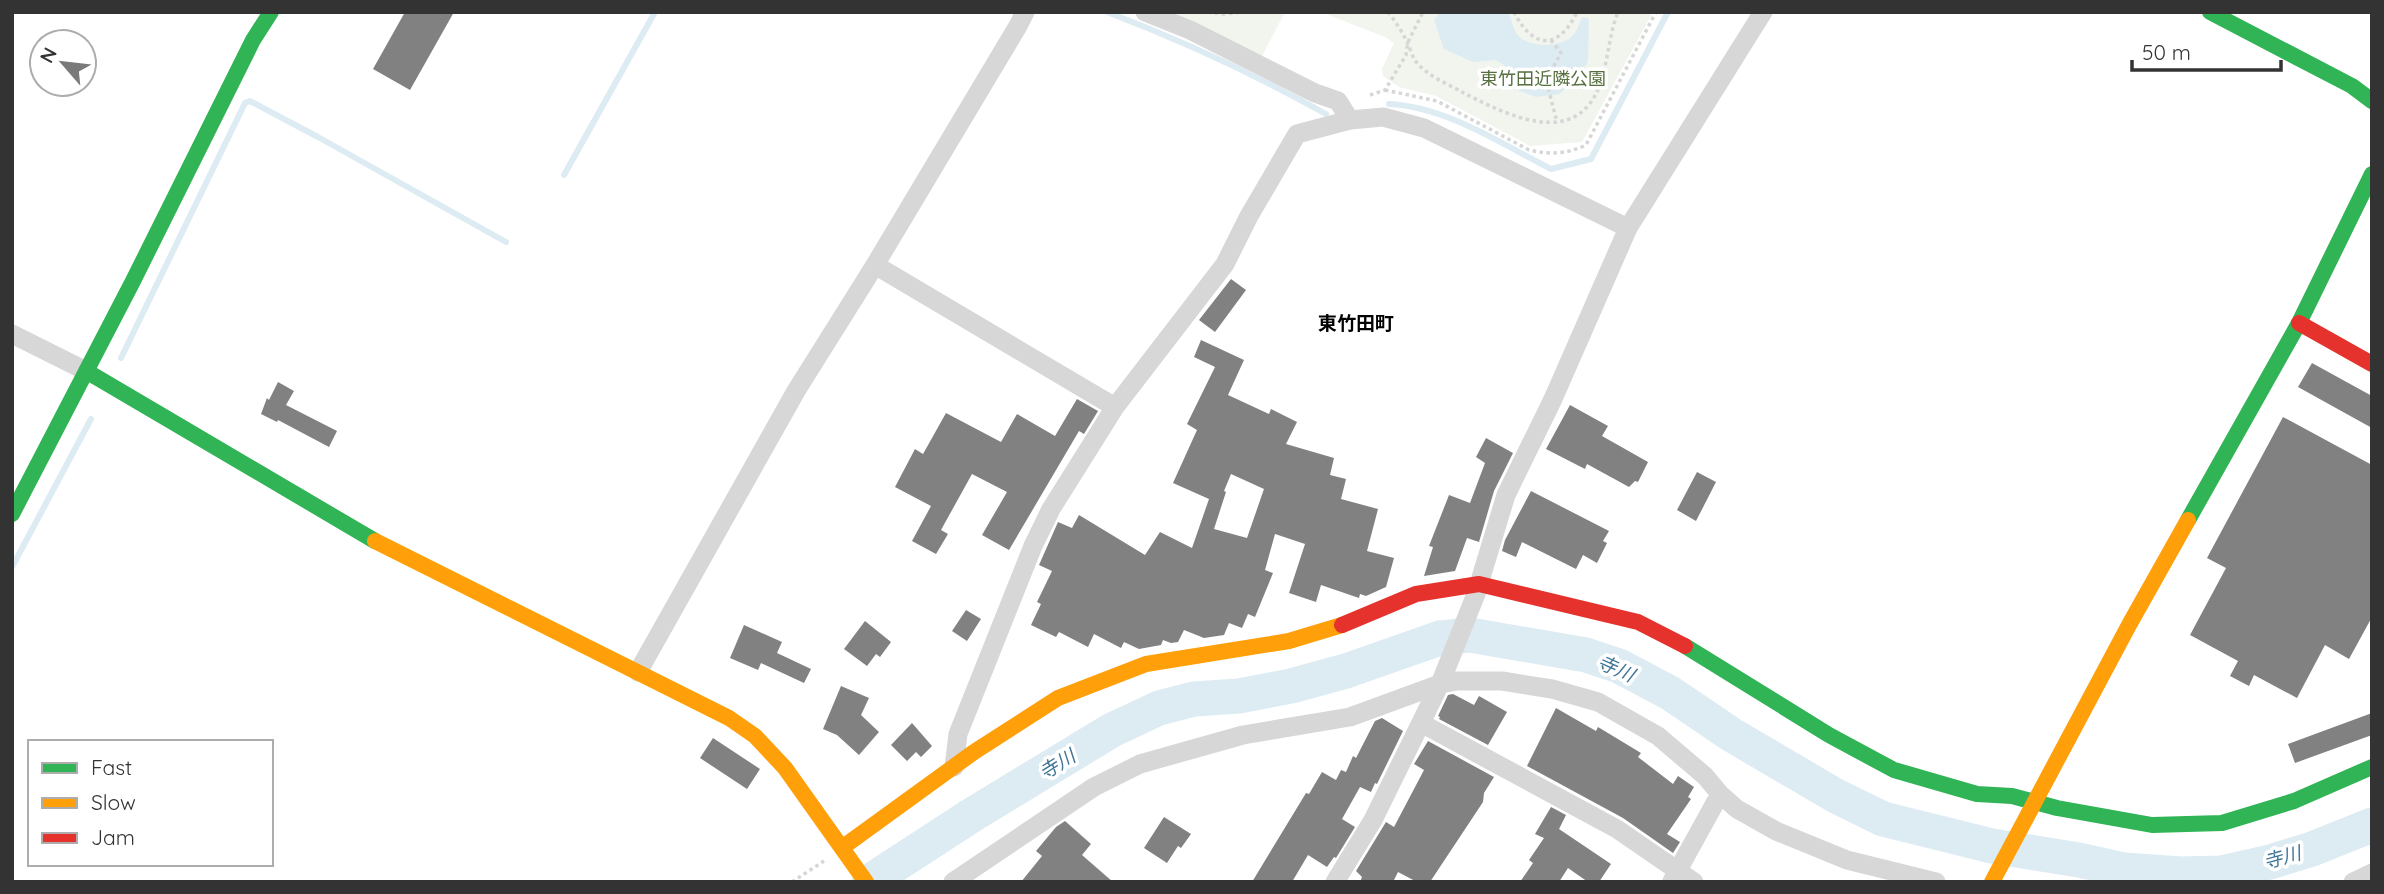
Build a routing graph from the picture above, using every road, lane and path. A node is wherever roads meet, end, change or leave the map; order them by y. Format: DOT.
graph roads {
  1 [pos="271,12"];
  2 [pos="1025,12"];
  3 [pos="1145,12"];
  4 [pos="1208,12"];
  5 [pos="1245,12"];
  6 [pos="1388,12"];
  7 [pos="1423,12"];
  8 [pos="1514,12"];
  9 [pos="1577,12"];
  10 [pos="1618,12"];
  11 [pos="1656,12"];
  12 [pos="1763,12"];
  13 [pos="2210,12"];
  14 [pos="1408,42"];
  15 [pos="1553,42"];
  16 [pos="1385,90"];
  17 [pos="1370,95"];
  18 [pos="2372,101"];
  19 [pos="1350,120"];
  20 [pos="1557,122"];
  21 [pos="2372,174"];
  22 [pos="1628,228"];
  23 [pos="876,265"];
  24 [pos="2300,323"];
  25 [pos="12,334"];
  26 [pos="2372,364"];
  27 [pos="86,370"];
  28 [pos="1115,407"];
  29 [pos="12,514"];
  30 [pos="1477,589"];
  31 [pos="638,672"];
  32 [pos="1442,680"];
  33 [pos="1421,723"];
  34 [pos="954,767"];
  35 [pos="2372,767"];
  36 [pos="1720,794"];
  37 [pos="2031,807"];
  38 [pos="845,850"];
  39 [pos="2372,873"];
  40 [pos="1681,878"];
  41 [pos="792,882"];
  42 [pos="866,882"];
  43 [pos="953,882"];
  44 [pos="1335,882"];
  45 [pos="1936,882"];
  46 [pos="1993,882"];
  47 [pos="2353,882"];
  1 -- 27 [label="street"];
  2 -- 23 [label="street"];
  3 -- 19 [label="street"];
  4 -- 5 [label="path"];
  6 -- 14 [label="path"];
  7 -- 14 [label="path"];
  8 -- 15 [label="path"];
  9 -- 15 [label="path"];
  10 -- 20 [label="path"];
  11 -- 16 [label="path"];
  12 -- 22 [label="street"];
  13 -- 18 [label="street"];
  14 -- 16 [label="path"];
  14 -- 20 [label="path"];
  15 -- 20 [label="path"];
  16 -- 17 [label="path"];
  19 -- 22 [label="street"];
  19 -- 28 [label="street"];
  21 -- 24 [label="street"];
  22 -- 30 [label="street"];
  23 -- 28 [label="street"];
  23 -- 31 [label="street"];
  24 -- 26 [label="street"];
  24 -- 37 [label="street"];
  25 -- 27 [label="street"];
  27 -- 29 [label="street"];
  27 -- 31 [label="street"];
  28 -- 34 [label="street"];
  30 -- 32 [label="street"];
  30 -- 34 [label="street"];
  30 -- 37 [label="street"];
  31 -- 38 [label="street"];
  32 -- 33 [label="street"];
  32 -- 36 [label="street"];
  32 -- 43 [label="street"];
  33 -- 40 [label="street"];
  33 -- 44 [label="street"];
  34 -- 38 [label="street"];
  35 -- 37 [label="street"];
  36 -- 40 [label="street"];
  36 -- 45 [label="street"];
  37 -- 46 [label="street"];
  38 -- 41 [label="path"];
  38 -- 42 [label="street"];
  39 -- 47 [label="street"];
}
